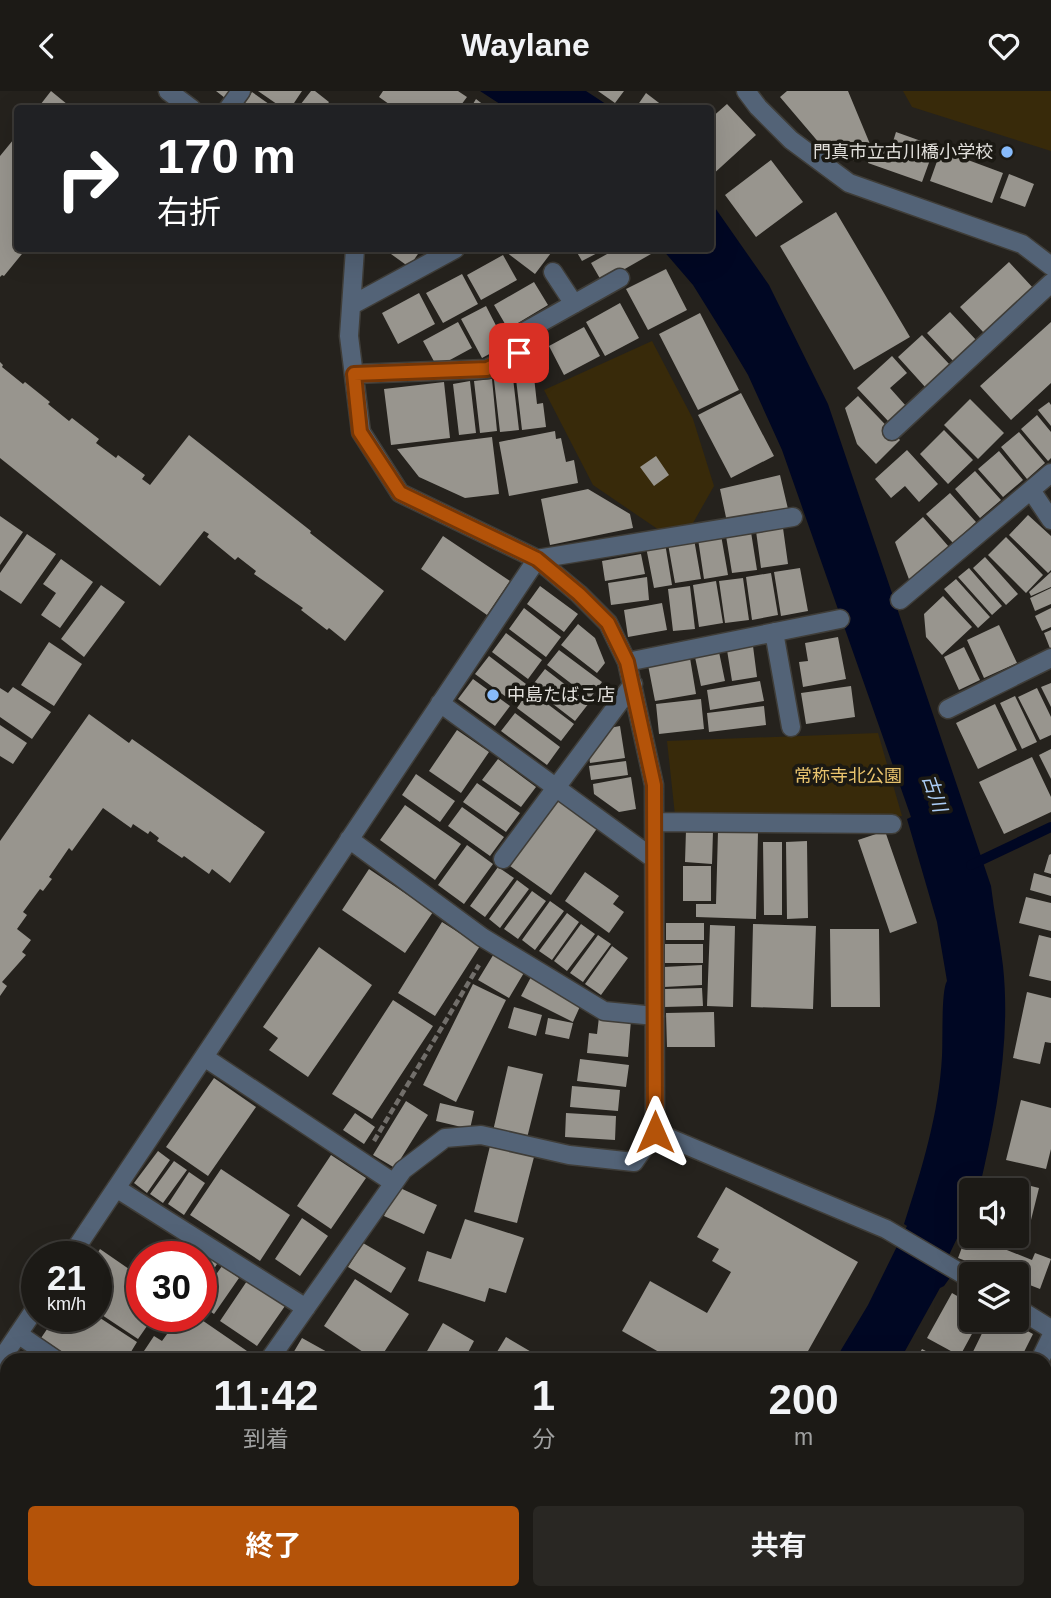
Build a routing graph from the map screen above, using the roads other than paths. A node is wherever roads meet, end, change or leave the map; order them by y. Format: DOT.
graph roads {
  1 [pos="169,91"];
  2 [pos="746,91"];
  3 [pos="187,105"];
  4 [pos="355,252"];
  5 [pos="449,252"];
  6 [pos="1051,266"];
  7 [pos="553,272"];
  8 [pos="620,278"];
  9 [pos="1051,283"];
  10 [pos="574,304"];
  11 [pos="352,305"];
  12 [pos="354,374"];
  13 [pos="892,431"];
  14 [pos="1051,473"];
  15 [pos="1031,490"];
  16 [pos="793,517"];
  17 [pos="1051,520"];
  18 [pos="537,559"];
  19 [pos="900,600"];
  20 [pos="840,619"];
  21 [pos="774,632"];
  22 [pos="1051,658"];
  23 [pos="627,662"];
  24 [pos="633,684"];
  25 [pos="440,703"];
  26 [pos="948,709"];
  27 [pos="791,727"];
  28 [pos="555,787"];
  29 [pos="655,822"];
  30 [pos="892,824"];
  31 [pos="349,839"];
  32 [pos="503,859"];
  33 [pos="654,859"];
  34 [pos="655,1016"];
  35 [pos="204,1057"];
  36 [pos="655,1132"];
  37 [pos="394,1183"];
  38 [pos="116,1188"];
  39 [pos="81,1241"];
  40 [pos="959,1272"];
  41 [pos="306,1308"];
  42 [pos="1029,1315"];
  43 [pos="1051,1329"];
  44 [pos="21,1330"];
  45 [pos="18,1334"];
  46 [pos="5,1353"];
  47 [pos="46,1353"];
  48 [pos="275,1353"];
  1 -- 3 [label="street"];
  2 -- 6 [label="street"];
  4 -- 11 [label="street"];
  5 -- 11 [label="street"];
  7 -- 10 [label="street"];
  8 -- 10 [label="street"];
  9 -- 13 [label="street"];
  10 -- 12 [label="street"];
  11 -- 12 [label="street"];
  12 -- 18 [label="street"];
  14 -- 15 [label="street"];
  15 -- 17 [label="street"];
  15 -- 19 [label="street"];
  16 -- 18 [label="street"];
  18 -- 23 [label="street"];
  18 -- 25 [label="street"];
  20 -- 21 [label="street"];
  21 -- 23 [label="street"];
  21 -- 27 [label="street"];
  22 -- 26 [label="street"];
  23 -- 24 [label="street"];
  24 -- 28 [label="street"];
  24 -- 29 [label="street"];
  25 -- 28 [label="street"];
  25 -- 31 [label="street"];
  28 -- 32 [label="street"];
  28 -- 33 [label="street"];
  29 -- 30 [label="street"];
  29 -- 33 [label="street"];
  31 -- 34 [label="street"];
  31 -- 35 [label="street"];
  33 -- 34 [label="street"];
  34 -- 36 [label="street"];
  35 -- 37 [label="street"];
  35 -- 38 [label="street"];
  36 -- 37 [label="street"];
  36 -- 40 [label="street"];
  37 -- 41 [label="street"];
  38 -- 39 [label="street"];
  38 -- 41 [label="street"];
  41 -- 48 [label="street"];
  42 -- 43 [label="street"];
  44 -- 45 [label="street"];
  45 -- 46 [label="street"];
  45 -- 47 [label="street"];
}
